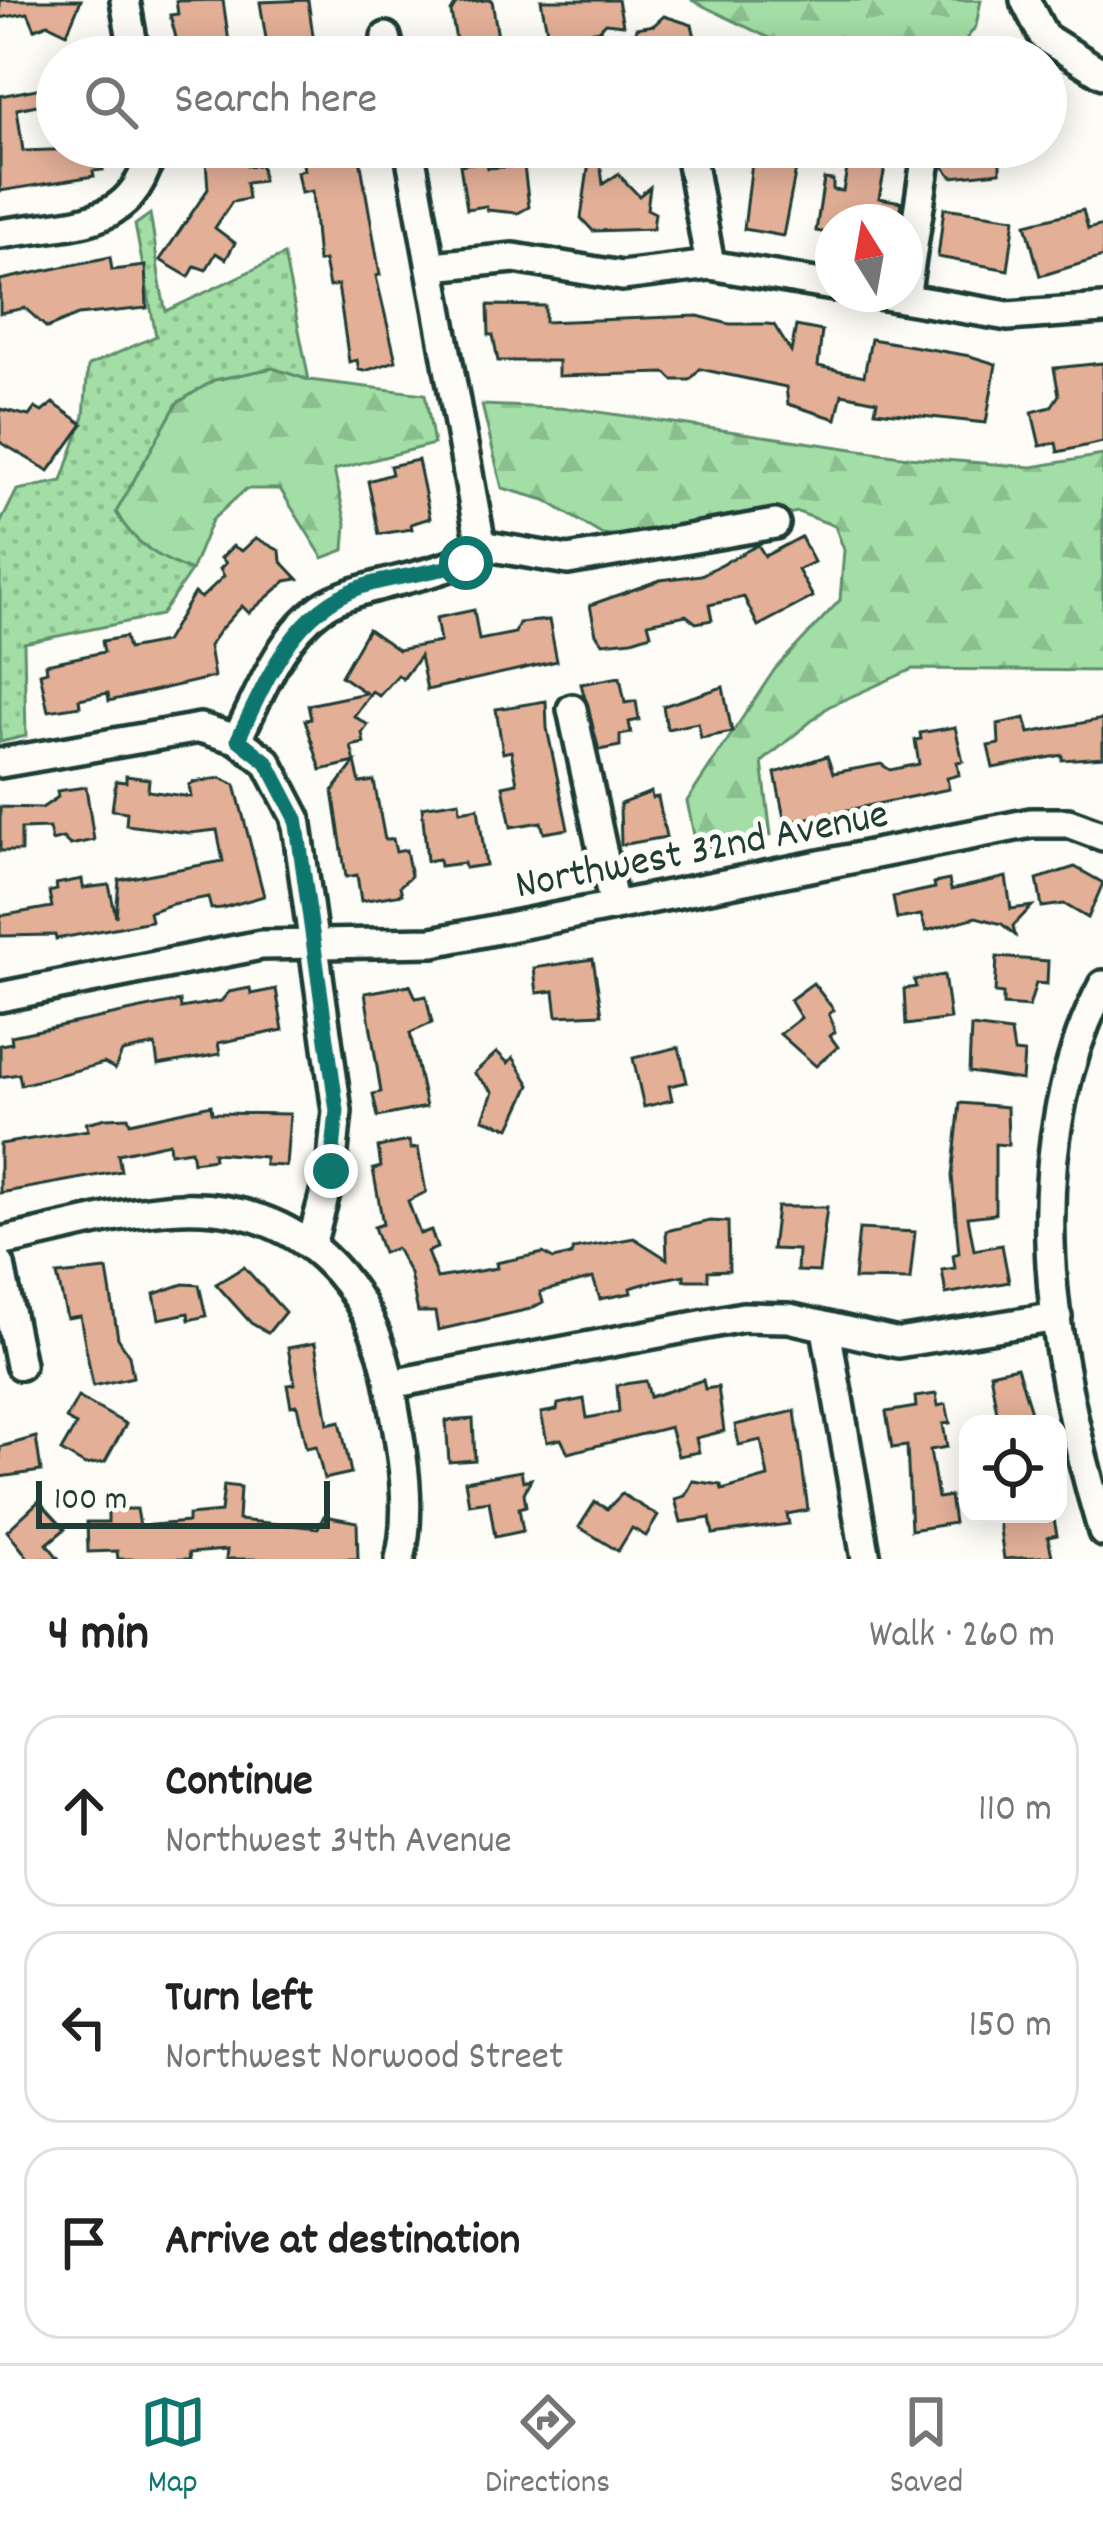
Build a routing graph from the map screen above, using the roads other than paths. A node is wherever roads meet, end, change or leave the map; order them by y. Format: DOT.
graph roads {
  1 [pos="124,0"];
  2 [pos="1025,0"];
  3 [pos="131,36"];
  4 [pos="1043,36"];
  5 [pos="1067,51"];
  6 [pos="1103,74"];
  7 [pos="147,168"];
  8 [pos="413,168"];
  9 [pos="693,168"];
  10 [pos="924,168"];
  11 [pos="915,204"];
  12 [pos="0,234"];
  13 [pos="433,266"];
  14 [pos="710,266"];
  15 [pos="815,283"];
  16 [pos="923,301"];
  17 [pos="1103,309"];
  18 [pos="775,524"];
  19 [pos="481,545"];
  20 [pos="572,709"];
  21 [pos="238,739"];
  22 [pos="0,763"];
  23 [pos="1103,836"];
  24 [pos="614,906"];
  25 [pos="312,944"];
  26 [pos="1103,986"];
  27 [pos="0,997"];
  28 [pos="0,1242"];
  29 [pos="310,1245"];
  30 [pos="0,1265"];
  31 [pos="1057,1317"];
  32 [pos="826,1329"];
  33 [pos="20,1365"];
  34 [pos="391,1384"];
  35 [pos="1103,1532"];
  36 [pos="400,1559"];
  37 [pos="866,1559"];
  1 -- 3 [label="street"];
  2 -- 4 [label="street"];
  5 -- 6 [label="street"];
  7 -- 12 [label="street"];
  8 -- 13 [label="street"];
  9 -- 14 [label="street"];
  10 -- 11 [label="street"];
  13 -- 14 [label="street"];
  13 -- 19 [label="street"];
  14 -- 15 [label="street"];
  16 -- 17 [label="street"];
  18 -- 19 [label="street"];
  19 -- 21 [label="street"];
  20 -- 24 [label="street"];
  21 -- 22 [label="street"];
  21 -- 25 [label="street"];
  23 -- 24 [label="street, Northwest 32nd Avenue"];
  24 -- 25 [label="street, Northwest 32nd Avenue"];
  25 -- 27 [label="street, Northwest 32nd Avenue"];
  25 -- 29 [label="street"];
  26 -- 31 [label="street"];
  28 -- 29 [label="street"];
  29 -- 34 [label="street"];
  30 -- 33 [label="street"];
  31 -- 32 [label="street"];
  31 -- 35 [label="street"];
  32 -- 34 [label="street"];
  32 -- 37 [label="street"];
  34 -- 36 [label="street"];
}
